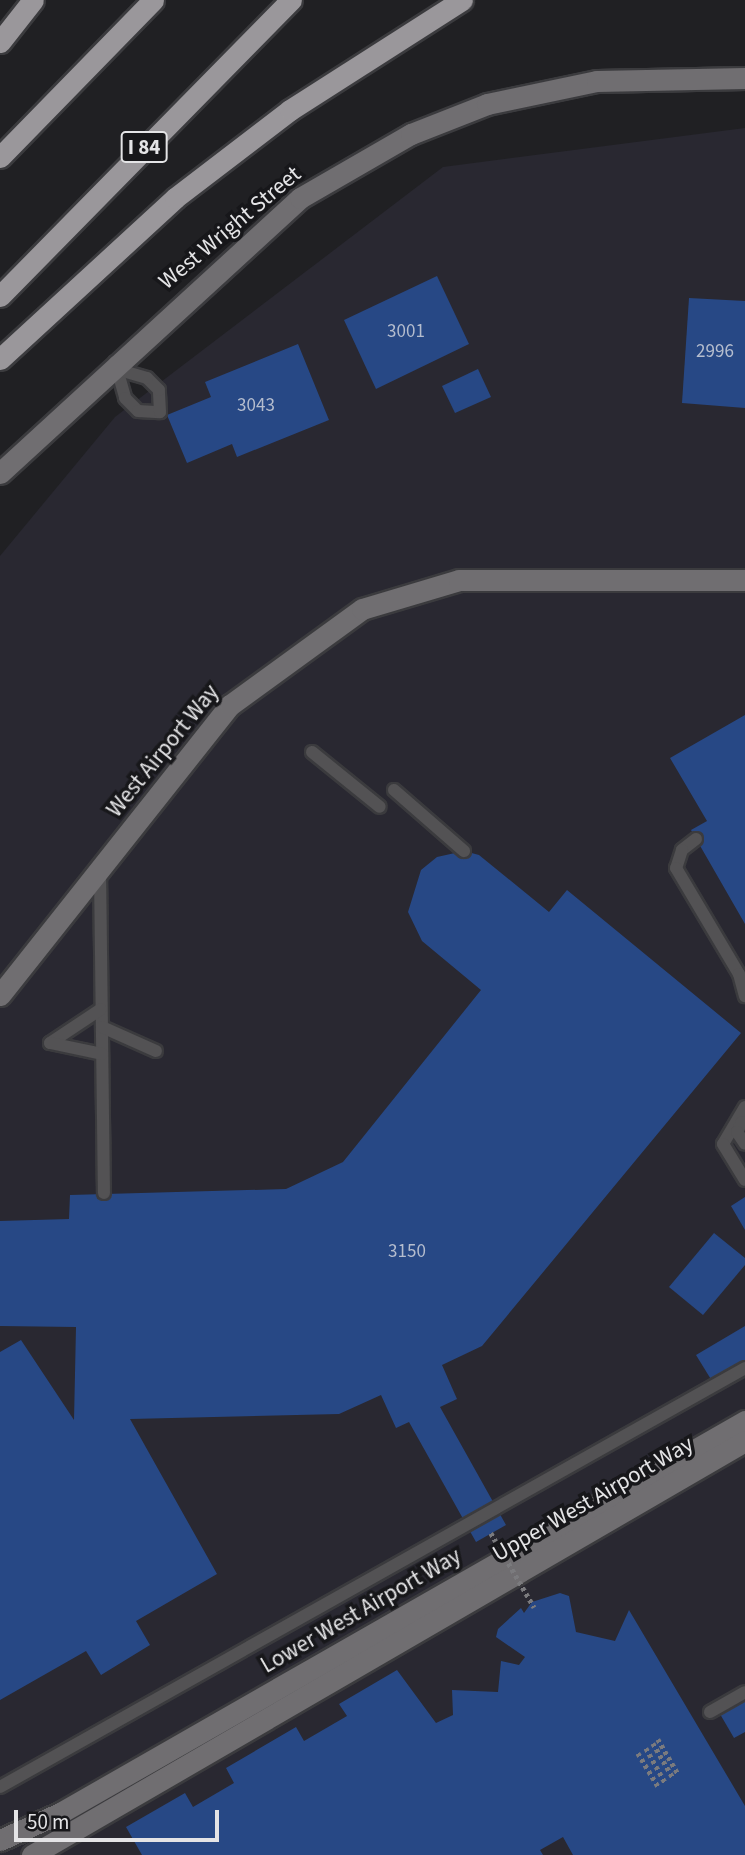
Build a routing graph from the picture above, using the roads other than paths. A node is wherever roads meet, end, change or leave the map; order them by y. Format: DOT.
graph roads {
  1 [pos="33,0"];
  2 [pos="153,0"];
  3 [pos="291,0"];
  4 [pos="462,0"];
  5 [pos="0,42"];
  6 [pos="745,78"];
  7 [pos="0,157"];
  8 [pos="0,296"];
  9 [pos="0,359"];
  10 [pos="0,473"];
  11 [pos="745,580"];
  12 [pos="312,752"];
  13 [pos="394,790"];
  14 [pos="380,807"];
  15 [pos="696,839"];
  16 [pos="464,851"];
  17 [pos="100,870"];
  18 [pos="2,994"];
  19 [pos="745,996"];
  20 [pos="102,1009"];
  21 [pos="102,1027"];
  22 [pos="156,1051"];
  23 [pos="102,1054"];
  24 [pos="745,1107"];
  25 [pos="745,1115"];
  26 [pos="745,1144"];
  27 [pos="745,1180"];
  28 [pos="104,1193"];
  29 [pos="745,1368"];
  30 [pos="745,1421"];
  31 [pos="745,1441"];
  32 [pos="745,1692"];
  33 [pos="710,1712"];
  34 [pos="0,1787"];
  35 [pos="0,1840"];
  36 [pos="32,1855"];
  1 -- 5 [label="highway"];
  2 -- 7 [label="highway"];
  3 -- 8 [label="highway, I 84"];
  4 -- 9 [label="highway"];
  6 -- 10 [label="main road, West Wright Street"];
  11 -- 17 [label="main road, West Airport Way"];
  12 -- 14 [label="lane"];
  13 -- 16 [label="lane"];
  15 -- 19 [label="lane"];
  17 -- 18 [label="main road, West Airport Way"];
  17 -- 20 [label="lane"];
  20 -- 21 [label="lane"];
  20 -- 23 [label="lane"];
  21 -- 22 [label="lane"];
  21 -- 23 [label="lane"];
  23 -- 28 [label="lane"];
  24 -- 27 [label="lane"];
  25 -- 26 [label="lane"];
  29 -- 34 [label="lane"];
  30 -- 35 [label="main road, Lower West Airport Way"];
  31 -- 36 [label="main road, Upper West Airport Way"];
  32 -- 33 [label="lane"];
}
